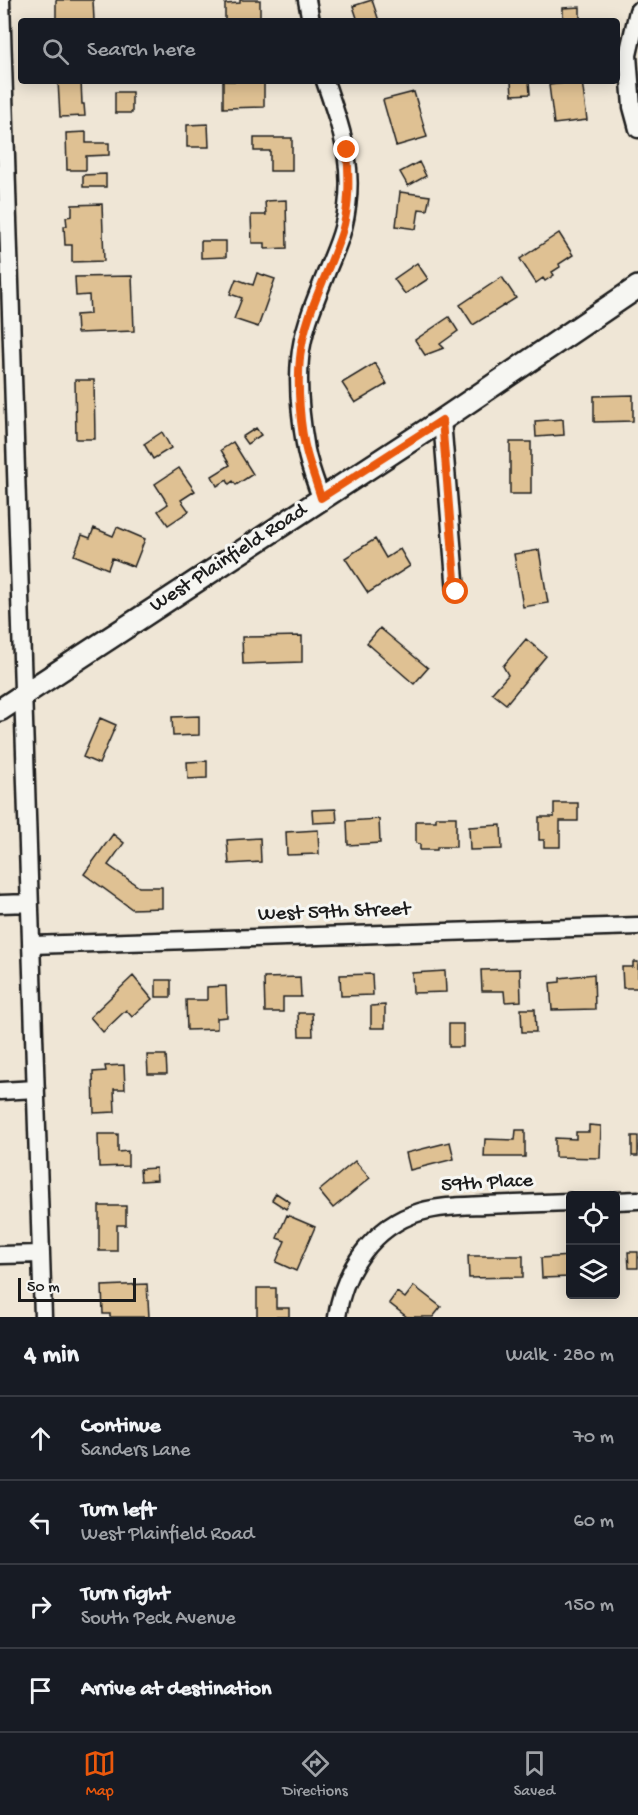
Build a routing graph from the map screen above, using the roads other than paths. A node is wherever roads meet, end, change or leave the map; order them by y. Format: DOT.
graph roads {
  1 [pos="307,0"];
  2 [pos="1,11"];
  3 [pos="638,11"];
  4 [pos="310,18"];
  5 [pos="326,84"];
  6 [pos="638,129"];
  7 [pos="638,287"];
  8 [pos="442,420"];
  9 [pos="321,498"];
  10 [pos="456,592"];
  11 [pos="23,694"];
  12 [pos="0,710"];
  13 [pos="30,903"];
  14 [pos="0,904"];
  15 [pos="638,926"];
  16 [pos="32,945"];
  17 [pos="36,1089"];
  18 [pos="0,1091"];
  19 [pos="638,1200"];
  20 [pos="620,1201"];
  21 [pos="566,1202"];
  22 [pos="41,1254"];
  23 [pos="0,1255"];
  24 [pos="43,1317"];
  25 [pos="337,1317"];
  1 -- 4 [label="street"];
  2 -- 11 [label="street"];
  3 -- 6 [label="street"];
  5 -- 9 [label="street"];
  7 -- 8 [label="main road, West Plainfield Road"];
  8 -- 9 [label="main road, West Plainfield Road"];
  8 -- 10 [label="street"];
  9 -- 11 [label="main road, West Plainfield Road"];
  11 -- 12 [label="main road, West Plainfield Road"];
  11 -- 13 [label="street"];
  13 -- 14 [label="street"];
  13 -- 16 [label="street"];
  15 -- 16 [label="street, West 59th Street"];
  16 -- 17 [label="street"];
  17 -- 18 [label="street"];
  17 -- 22 [label="street"];
  19 -- 20 [label="street"];
  21 -- 25 [label="street, 59th Place"];
  22 -- 23 [label="street"];
  22 -- 24 [label="street"];
}
